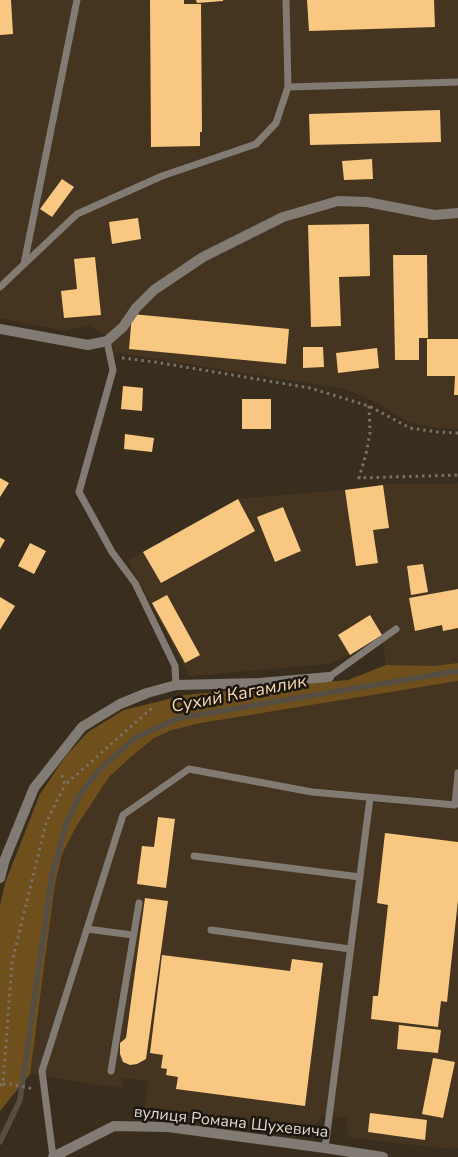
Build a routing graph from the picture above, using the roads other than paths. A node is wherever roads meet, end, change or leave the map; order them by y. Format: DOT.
graph roads {
  1 [pos="76,0"];
  2 [pos="286,0"];
  3 [pos="458,82"];
  4 [pos="288,87"];
  5 [pos="458,213"];
  6 [pos="24,264"];
  7 [pos="0,287"];
  8 [pos="0,330"];
  9 [pos="106,341"];
  10 [pos="396,629"];
  11 [pos="329,677"];
  12 [pos="176,685"];
  13 [pos="458,773"];
  14 [pos="370,798"];
  15 [pos="194,856"];
  16 [pos="360,877"];
  17 [pos="0,878"];
  18 [pos="139,903"];
  19 [pos="87,929"];
  20 [pos="211,930"];
  21 [pos="133,935"];
  22 [pos="350,949"];
  23 [pos="111,1071"];
  24 [pos="325,1148"];
  25 [pos="53,1157"];
  26 [pos="383,1157"];
  1 -- 6 [label="lane"];
  2 -- 4 [label="lane"];
  3 -- 4 [label="lane"];
  4 -- 6 [label="lane"];
  5 -- 9 [label="street"];
  6 -- 7 [label="lane"];
  8 -- 9 [label="street"];
  9 -- 12 [label="lane"];
  10 -- 11 [label="lane"];
  11 -- 12 [label="street"];
  12 -- 17 [label="street"];
  13 -- 14 [label="lane"];
  14 -- 16 [label="lane"];
  14 -- 19 [label="lane"];
  15 -- 16 [label="lane"];
  16 -- 22 [label="lane"];
  18 -- 21 [label="lane"];
  19 -- 21 [label="lane"];
  19 -- 25 [label="lane"];
  20 -- 22 [label="lane"];
  21 -- 23 [label="lane"];
  22 -- 24 [label="lane"];
  24 -- 25 [label="street, вулиця Романа Шухевича"];
  24 -- 26 [label="street, вулиця Романа Шухевича"];
}
